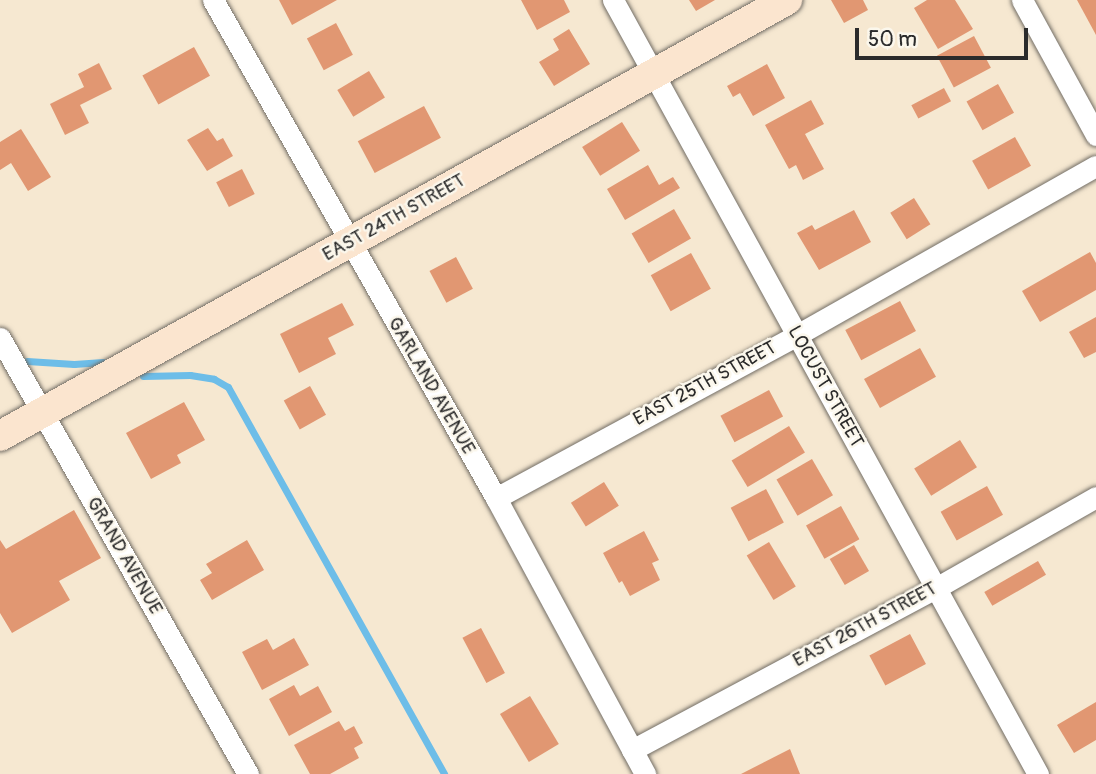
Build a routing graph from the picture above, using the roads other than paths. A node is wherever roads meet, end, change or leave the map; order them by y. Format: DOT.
graph roads {
  1 [pos="213,0"];
  2 [pos="612,0"];
  3 [pos="788,0"];
  4 [pos="1022,0"];
  5 [pos="653,74"];
  6 [pos="1096,135"];
  7 [pos="1096,166"];
  8 [pos="349,243"];
  9 [pos="797,335"];
  10 [pos="0,338"];
  11 [pos="42,413"];
  12 [pos="0,436"];
  13 [pos="1096,497"];
  14 [pos="495,498"];
  15 [pos="936,588"];
  16 [pos="632,750"];
  17 [pos="248,774"];
  18 [pos="645,774"];
  19 [pos="1038,774"];
  1 -- 8 [label="street, GARLAND AVENUE"];
  2 -- 5 [label="street, LOCUST STREET"];
  3 -- 5 [label="main road, EAST 24TH STREET"];
  4 -- 6 [label="street"];
  5 -- 8 [label="main road, EAST 24TH STREET"];
  5 -- 9 [label="street, LOCUST STREET"];
  7 -- 9 [label="street, EAST 25TH STREET"];
  8 -- 11 [label="main road, EAST 24TH STREET"];
  8 -- 14 [label="street, GARLAND AVENUE"];
  9 -- 14 [label="street, EAST 25TH STREET"];
  9 -- 15 [label="street, LOCUST STREET"];
  10 -- 11 [label="street, GRAND AVENUE"];
  11 -- 12 [label="main road, EAST 24TH STREET"];
  11 -- 17 [label="street, GRAND AVENUE"];
  13 -- 15 [label="street, EAST 26TH STREET"];
  14 -- 16 [label="street, GARLAND AVENUE"];
  15 -- 16 [label="street, EAST 26TH STREET"];
  15 -- 19 [label="street, LOCUST STREET"];
  16 -- 18 [label="street, GARLAND AVENUE"];
}
